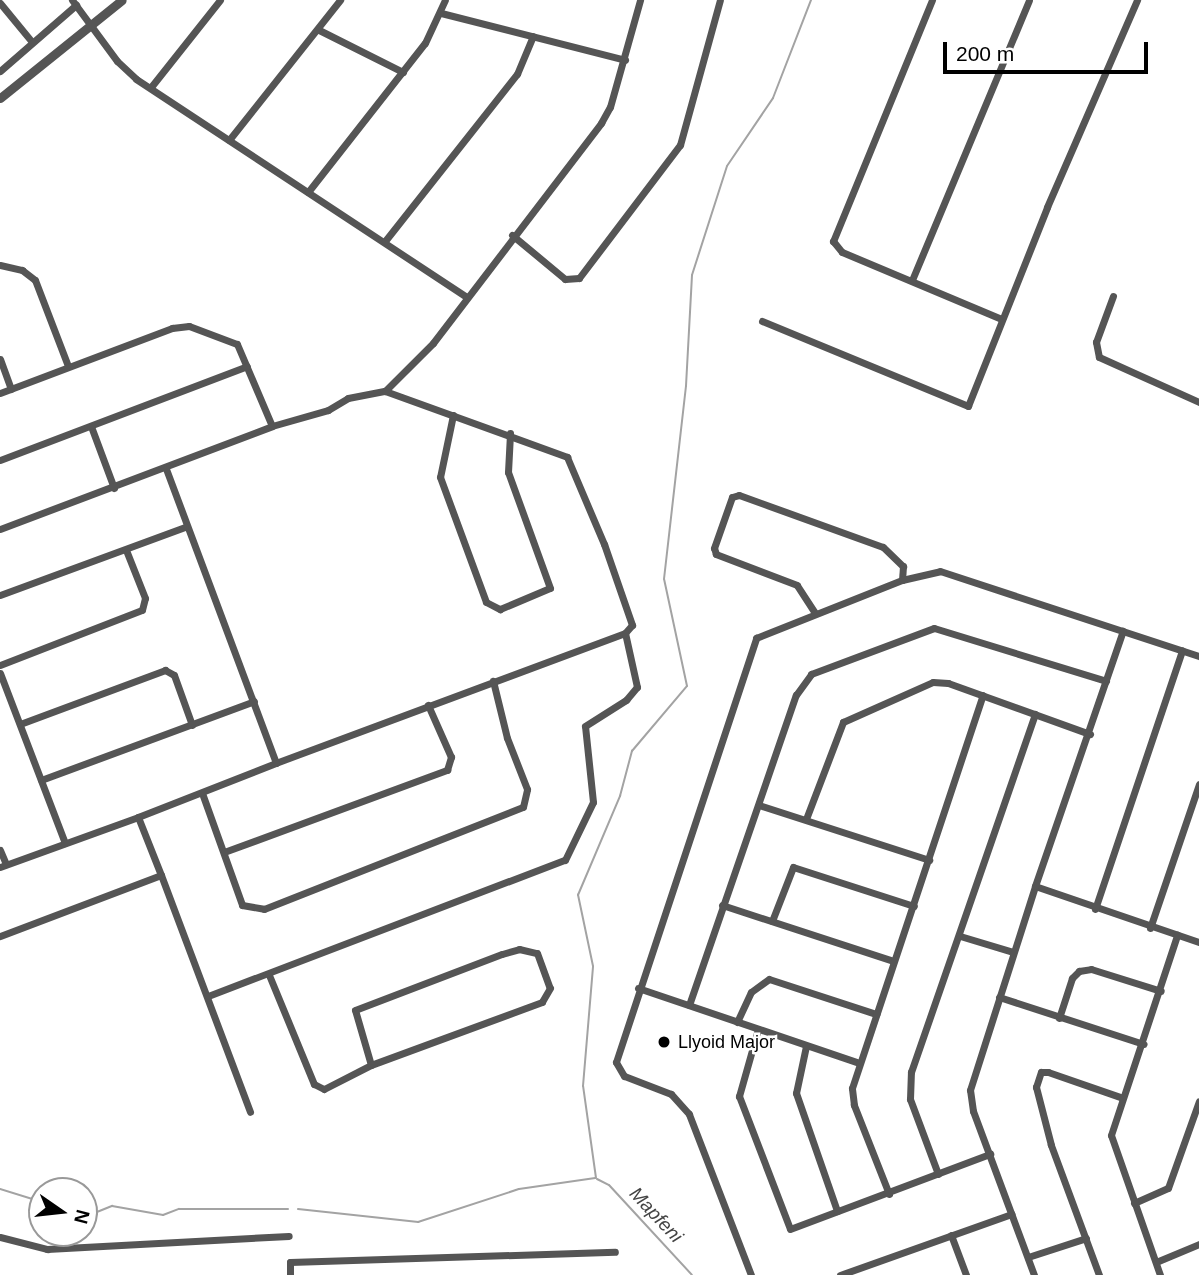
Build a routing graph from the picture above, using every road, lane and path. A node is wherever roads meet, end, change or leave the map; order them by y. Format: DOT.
graph roads {
  1 [pos="122,0"];
  2 [pos="220,0"];
  3 [pos="340,0"];
  4 [pos="445,0"];
  5 [pos="640,0"];
  6 [pos="720,0"];
  7 [pos="932,0"];
  8 [pos="1028,0"];
  9 [pos="1137,0"];
  10 [pos="74,2"];
  11 [pos="0,3"];
  12 [pos="440,13"];
  13 [pos="89,25"];
  14 [pos="318,30"];
  15 [pos="533,36"];
  16 [pos="32,42"];
  17 [pos="625,60"];
  18 [pos="0,71"];
  19 [pos="403,72"];
  20 [pos="151,86"];
  21 [pos="0,98"];
  22 [pos="229,140"];
  23 [pos="308,192"];
  24 [pos="512,235"];
  25 [pos="385,241"];
  26 [pos="0,265"];
  27 [pos="912,280"];
  28 [pos="1112,296"];
  29 [pos="466,297"];
  30 [pos="1001,319"];
  31 [pos="762,321"];
  32 [pos="0,359"];
  33 [pos="68,366"];
  34 [pos="247,366"];
  35 [pos="11,389"];
  36 [pos="386,391"];
  37 [pos="0,393"];
  38 [pos="1199,402"];
  39 [pos="453,415"];
  40 [pos="272,426"];
  41 [pos="92,429"];
  42 [pos="510,433"];
  43 [pos="0,460"];
  44 [pos="166,469"];
  45 [pos="114,488"];
  46 [pos="185,527"];
  47 [pos="0,529"];
  48 [pos="126,550"];
  49 [pos="902,580"];
  50 [pos="0,595"];
  51 [pos="815,613"];
  52 [pos="1123,631"];
  53 [pos="625,633"];
  54 [pos="1182,650"];
  55 [pos="1199,656"];
  56 [pos="0,666"];
  57 [pos="0,673"];
  58 [pos="493,681"];
  59 [pos="1106,681"];
  60 [pos="982,695"];
  61 [pos="254,701"];
  62 [pos="428,705"];
  63 [pos="1035,714"];
  64 [pos="20,724"];
  65 [pos="192,724"];
  66 [pos="1090,734"];
  67 [pos="276,763"];
  68 [pos="41,780"];
  69 [pos="1199,784"];
  70 [pos="202,793"];
  71 [pos="759,805"];
  72 [pos="138,817"];
  73 [pos="806,819"];
  74 [pos="65,843"];
  75 [pos="0,850"];
  76 [pos="224,852"];
  77 [pos="929,860"];
  78 [pos="3,865"];
  79 [pos="161,875"];
  80 [pos="1035,886"];
  81 [pos="722,905"];
  82 [pos="914,906"];
  83 [pos="1095,909"];
  84 [pos="772,921"];
  85 [pos="1150,928"];
  86 [pos="1177,935"];
  87 [pos="0,936"];
  88 [pos="960,936"];
  89 [pos="1199,942"];
  90 [pos="1013,952"];
  91 [pos="893,961"];
  92 [pos="270,975"];
  93 [pos="638,988"];
  94 [pos="1161,991"];
  95 [pos="208,996"];
  96 [pos="999,997"];
  97 [pos="689,1005"];
  98 [pos="876,1014"];
  99 [pos="1059,1018"];
  100 [pos="737,1022"];
  101 [pos="758,1029"];
  102 [pos="1143,1044"];
  103 [pos="807,1046"];
  104 [pos="858,1062"];
  105 [pos="371,1065"];
  106 [pos="1123,1098"];
  107 [pos="1199,1101"];
  108 [pos="250,1112"];
  109 [pos="990,1154"];
  110 [pos="938,1174"];
  111 [pos="889,1194"];
  112 [pos="1134,1203"];
  113 [pos="838,1211"];
  114 [pos="1011,1214"];
  115 [pos="951,1235"];
  116 [pos="289,1236"];
  117 [pos="0,1237"];
  118 [pos="1086,1238"];
  119 [pos="1199,1244"];
  120 [pos="615,1251"];
  121 [pos="1028,1257"];
  122 [pos="1156,1262"];
  123 [pos="290,1275"];
  124 [pos="751,1275"];
  125 [pos="840,1275"];
  126 [pos="966,1275"];
  127 [pos="1034,1275"];
  128 [pos="1099,1275"];
  129 [pos="1160,1275"];
  1 -- 13 [label="street"];
  2 -- 20 [label="street"];
  3 -- 14 [label="street"];
  4 -- 12 [label="street"];
  5 -- 17 [label="street"];
  6 -- 24 [label="street"];
  7 -- 27 [label="street"];
  8 -- 27 [label="street"];
  9 -- 30 [label="street"];
  10 -- 13 [label="street"];
  10 -- 16 [label="street"];
  11 -- 16 [label="street"];
  12 -- 15 [label="street"];
  12 -- 19 [label="street"];
  13 -- 20 [label="street"];
  13 -- 21 [label="street"];
  14 -- 19 [label="street"];
  14 -- 22 [label="street"];
  15 -- 17 [label="street"];
  15 -- 25 [label="street"];
  16 -- 18 [label="street"];
  17 -- 24 [label="street"];
  19 -- 23 [label="street"];
  20 -- 22 [label="street"];
  22 -- 23 [label="street"];
  23 -- 25 [label="street"];
  24 -- 29 [label="street"];
  25 -- 29 [label="street"];
  26 -- 33 [label="street"];
  27 -- 30 [label="street"];
  28 -- 38 [label="street"];
  29 -- 36 [label="street"];
  30 -- 31 [label="street"];
  32 -- 35 [label="street"];
  33 -- 34 [label="street"];
  33 -- 35 [label="street"];
  34 -- 40 [label="street"];
  34 -- 41 [label="street"];
  35 -- 37 [label="street"];
  36 -- 39 [label="street"];
  36 -- 40 [label="street"];
  39 -- 42 [label="street"];
  39 -- 42 [label="street"];
  40 -- 44 [label="street"];
  41 -- 43 [label="street"];
  41 -- 45 [label="street"];
  42 -- 53 [label="street"];
  44 -- 45 [label="street"];
  44 -- 46 [label="street"];
  45 -- 47 [label="street"];
  46 -- 48 [label="street"];
  46 -- 61 [label="street"];
  48 -- 50 [label="street"];
  48 -- 56 [label="street"];
  49 -- 51 [label="street"];
  49 -- 51 [label="street"];
  49 -- 52 [label="street"];
  51 -- 93 [label="street"];
  52 -- 54 [label="street"];
  52 -- 59 [label="street"];
  53 -- 58 [label="street"];
  53 -- 92 [label="street"];
  54 -- 55 [label="street"];
  54 -- 83 [label="street"];
  57 -- 64 [label="street"];
  58 -- 62 [label="street"];
  58 -- 76 [label="street"];
  59 -- 66 [label="street"];
  59 -- 71 [label="street"];
  60 -- 63 [label="street"];
  60 -- 73 [label="street"];
  60 -- 77 [label="street"];
  61 -- 65 [label="street"];
  61 -- 67 [label="street"];
  62 -- 67 [label="street"];
  62 -- 76 [label="street"];
  63 -- 66 [label="street"];
  63 -- 88 [label="street"];
  64 -- 65 [label="street"];
  64 -- 68 [label="street"];
  65 -- 68 [label="street"];
  66 -- 80 [label="street"];
  67 -- 70 [label="street"];
  68 -- 74 [label="street"];
  69 -- 85 [label="street"];
  70 -- 72 [label="street"];
  70 -- 76 [label="street"];
  71 -- 73 [label="street"];
  71 -- 81 [label="street"];
  72 -- 74 [label="street"];
  72 -- 79 [label="street"];
  73 -- 77 [label="street"];
  74 -- 78 [label="street"];
  75 -- 78 [label="street"];
  77 -- 82 [label="street"];
  79 -- 87 [label="street"];
  79 -- 95 [label="street"];
  80 -- 83 [label="street"];
  80 -- 90 [label="street"];
  81 -- 84 [label="street"];
  81 -- 97 [label="street"];
  82 -- 84 [label="street"];
  82 -- 91 [label="street"];
  83 -- 85 [label="street"];
  84 -- 91 [label="street"];
  85 -- 86 [label="street"];
  86 -- 89 [label="street"];
  86 -- 94 [label="street"];
  88 -- 90 [label="street"];
  88 -- 110 [label="street"];
  90 -- 96 [label="street"];
  91 -- 98 [label="street"];
  92 -- 95 [label="street"];
  92 -- 105 [label="street"];
  93 -- 97 [label="street"];
  93 -- 124 [label="street"];
  94 -- 99 [label="street"];
  94 -- 102 [label="street"];
  95 -- 108 [label="street"];
  96 -- 99 [label="street"];
  96 -- 109 [label="street"];
  97 -- 100 [label="street"];
  98 -- 100 [label="street"];
  98 -- 104 [label="street"];
  99 -- 102 [label="street"];
  100 -- 101 [label="street"];
  101 -- 103 [label="street"];
  101 -- 113 [label="street"];
  102 -- 106 [label="street"];
  103 -- 104 [label="street"];
  103 -- 113 [label="street"];
  104 -- 111 [label="street"];
  105 -- 105 [label="street"];
  106 -- 112 [label="street"];
  106 -- 118 [label="street"];
  107 -- 112 [label="street"];
  109 -- 110 [label="street"];
  109 -- 114 [label="street"];
  110 -- 111 [label="street"];
  111 -- 113 [label="street"];
  112 -- 122 [label="street"];
  114 -- 115 [label="street"];
  114 -- 121 [label="street"];
  115 -- 125 [label="street"];
  115 -- 126 [label="street"];
  116 -- 117 [label="street"];
  118 -- 121 [label="street"];
  118 -- 128 [label="street"];
  119 -- 122 [label="street"];
  120 -- 123 [label="street"];
  121 -- 127 [label="street"];
  122 -- 129 [label="street"];
}
